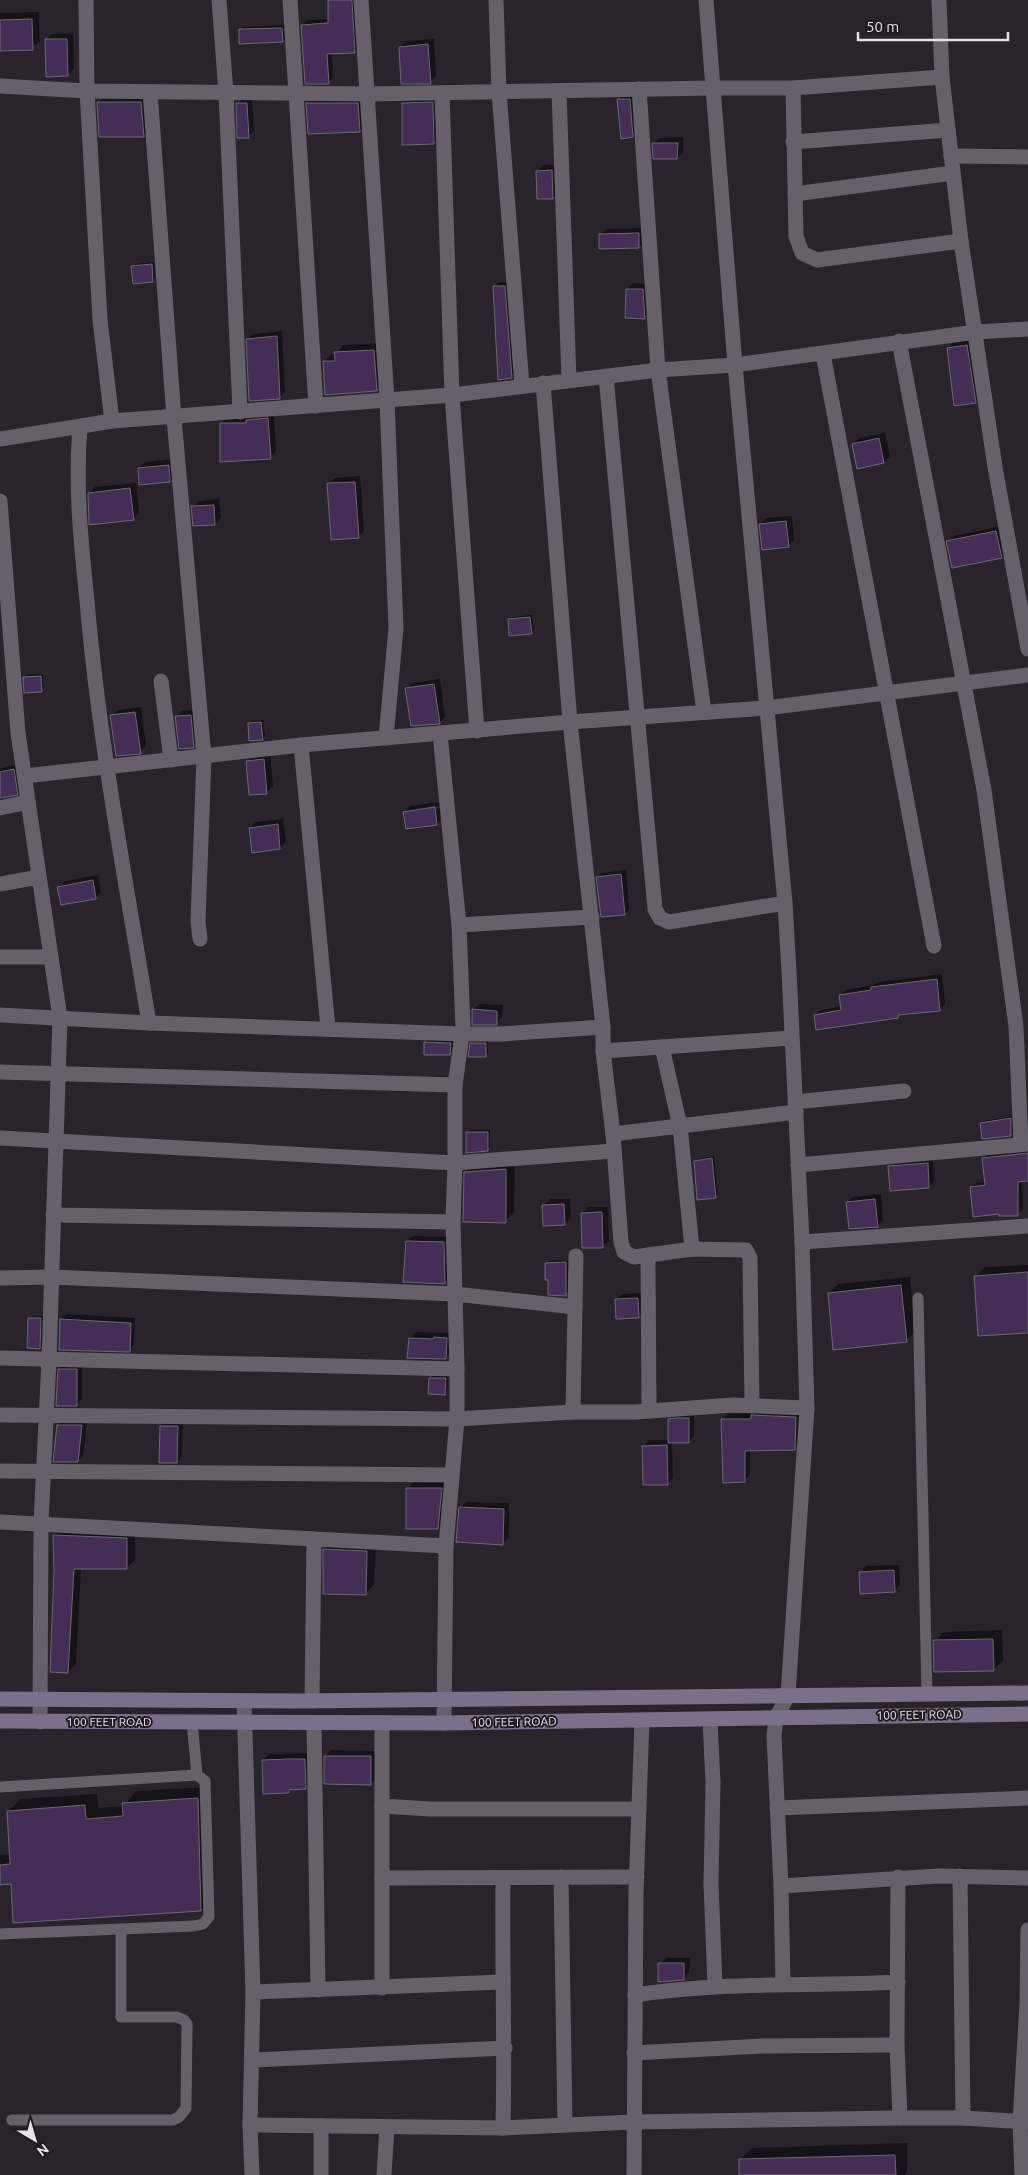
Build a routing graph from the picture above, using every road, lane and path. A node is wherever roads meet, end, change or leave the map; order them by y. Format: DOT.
graph roads {
  1 [pos="86,0"];
  2 [pos="219,0"];
  3 [pos="290,0"];
  4 [pos="361,0"];
  5 [pos="496,0"];
  6 [pos="706,0"];
  7 [pos="938,0"];
  8 [pos="942,77"];
  9 [pos="0,86"];
  10 [pos="714,88"];
  11 [pos="793,88"];
  12 [pos="639,89"];
  13 [pos="87,90"];
  14 [pos="559,91"];
  15 [pos="152,92"];
  16 [pos="499,92"];
  17 [pos="226,93"];
  18 [pos="442,93"];
  19 [pos="296,94"];
  20 [pos="367,94"];
  21 [pos="948,130"];
  22 [pos="794,142"];
  23 [pos="951,156"];
  24 [pos="1028,157"];
  25 [pos="953,173"];
  26 [pos="795,194"];
  27 [pos="961,241"];
  28 [pos="1028,329"];
  29 [pos="976,332"];
  30 [pos="899,341"];
  31 [pos="823,354"];
  32 [pos="735,365"];
  33 [pos="658,370"];
  34 [pos="606,376"];
  35 [pos="569,380"];
  36 [pos="542,383"];
  37 [pos="522,386"];
  38 [pos="452,395"];
  39 [pos="387,400"];
  40 [pos="316,406"];
  41 [pos="240,412"];
  42 [pos="174,418"];
  43 [pos="112,421"];
  44 [pos="80,428"];
  45 [pos="0,439"];
  46 [pos="0,501"];
  47 [pos="1028,648"];
  48 [pos="1028,674"];
  49 [pos="162,681"];
  50 [pos="964,682"];
  51 [pos="888,693"];
  52 [pos="766,708"];
  53 [pos="704,712"];
  54 [pos="638,717"];
  55 [pos="570,722"];
  56 [pos="477,731"];
  57 [pos="440,734"];
  58 [pos="386,738"];
  59 [pos="301,745"];
  60 [pos="204,757"];
  61 [pos="171,760"];
  62 [pos="107,765"];
  63 [pos="25,776"];
  64 [pos="28,802"];
  65 [pos="0,808"];
  66 [pos="39,877"];
  67 [pos="0,884"];
  68 [pos="785,903"];
  69 [pos="592,917"];
  70 [pos="459,924"];
  71 [pos="200,939"];
  72 [pos="934,946"];
  73 [pos="0,956"];
  74 [pos="50,957"];
  75 [pos="0,1015"];
  76 [pos="60,1018"];
  77 [pos="150,1023"];
  78 [pos="603,1027"];
  79 [pos="328,1028"];
  80 [pos="462,1034"];
  81 [pos="792,1038"];
  82 [pos="662,1047"];
  83 [pos="603,1051"];
  84 [pos="0,1072"];
  85 [pos="58,1073"];
  86 [pos="455,1085"];
  87 [pos="904,1091"];
  88 [pos="796,1107"];
  89 [pos="680,1126"];
  90 [pos="613,1134"];
  91 [pos="0,1138"];
  92 [pos="56,1140"];
  93 [pos="1025,1144"];
  94 [pos="614,1151"];
  95 [pos="455,1162"];
  96 [pos="798,1165"];
  97 [pos="53,1215"];
  98 [pos="453,1222"];
  99 [pos="1028,1226"];
  100 [pos="802,1242"];
  101 [pos="692,1249"];
  102 [pos="576,1256"];
  103 [pos="648,1256"];
  104 [pos="51,1277"];
  105 [pos="0,1278"];
  106 [pos="456,1294"];
  107 [pos="918,1298"];
  108 [pos="575,1307"];
  109 [pos="0,1358"];
  110 [pos="49,1360"];
  111 [pos="457,1369"];
  112 [pos="752,1406"];
  113 [pos="807,1408"];
  114 [pos="649,1411"];
  115 [pos="573,1412"];
  116 [pos="0,1415"];
  117 [pos="46,1417"];
  118 [pos="457,1419"];
  119 [pos="0,1471"];
  120 [pos="44,1472"];
  121 [pos="452,1475"];
  122 [pos="0,1522"];
  123 [pos="40,1524"];
  124 [pos="314,1538"];
  125 [pos="446,1546"];
  126 [pos="1028,1693"];
  127 [pos="927,1694"];
  128 [pos="788,1695"];
  129 [pos="0,1699"];
  130 [pos="40,1700"];
  131 [pos="445,1700"];
  132 [pos="244,1701"];
  133 [pos="312,1701"];
  134 [pos="1028,1714"];
  135 [pos="776,1718"];
  136 [pos="642,1720"];
  137 [pos="710,1720"];
  138 [pos="0,1721"];
  139 [pos="40,1722"];
  140 [pos="192,1722"];
  141 [pos="245,1722"];
  142 [pos="314,1723"];
  143 [pos="382,1723"];
  144 [pos="444,1723"];
  145 [pos="197,1775"];
  146 [pos="0,1787"];
  147 [pos="1028,1798"];
  148 [pos="382,1806"];
  149 [pos="777,1808"];
  150 [pos="639,1809"];
  151 [pos="960,1876"];
  152 [pos="561,1877"];
  153 [pos="637,1877"];
  154 [pos="898,1877"];
  155 [pos="382,1878"];
  156 [pos="503,1878"];
  157 [pos="1028,1878"];
  158 [pos="781,1886"];
  159 [pos="121,1929"];
  160 [pos="1028,1930"];
  161 [pos="0,1934"];
  162 [pos="502,1982"];
  163 [pos="898,1982"];
  164 [pos="783,1984"];
  165 [pos="715,1986"];
  166 [pos="382,1988"];
  167 [pos="318,1990"];
  168 [pos="252,1992"];
  169 [pos="635,1995"];
  170 [pos="1028,2004"];
  171 [pos="897,2045"];
  172 [pos="505,2048"];
  173 [pos="634,2053"];
  174 [pos="253,2060"];
  175 [pos="900,2118"];
  176 [pos="963,2118"];
  177 [pos="12,2120"];
  178 [pos="633,2122"];
  179 [pos="1024,2122"];
  180 [pos="250,2125"];
  181 [pos="565,2125"];
  182 [pos="321,2126"];
  183 [pos="387,2127"];
  184 [pos="502,2128"];
  185 [pos="252,2175"];
  186 [pos="321,2175"];
  187 [pos="384,2175"];
  188 [pos="634,2175"];
  189 [pos="1022,2175"];
  1 -- 13 [label="street"];
  2 -- 17 [label="street"];
  3 -- 19 [label="street"];
  4 -- 20 [label="street"];
  5 -- 16 [label="street"];
  6 -- 10 [label="street"];
  7 -- 8 [label="street"];
  8 -- 11 [label="street"];
  8 -- 21 [label="street"];
  9 -- 13 [label="street"];
  10 -- 11 [label="street"];
  10 -- 12 [label="street"];
  10 -- 32 [label="street"];
  11 -- 22 [label="street"];
  12 -- 14 [label="street"];
  12 -- 33 [label="street"];
  13 -- 15 [label="street"];
  13 -- 43 [label="street"];
  14 -- 16 [label="street"];
  14 -- 35 [label="street"];
  15 -- 17 [label="street"];
  15 -- 42 [label="street"];
  16 -- 18 [label="street"];
  16 -- 37 [label="street"];
  17 -- 19 [label="street"];
  17 -- 41 [label="street"];
  18 -- 20 [label="street"];
  18 -- 38 [label="street"];
  19 -- 20 [label="street"];
  19 -- 40 [label="street"];
  20 -- 39 [label="street"];
  21 -- 22 [label="street"];
  21 -- 23 [label="street"];
  22 -- 26 [label="street"];
  23 -- 24 [label="street"];
  23 -- 25 [label="street"];
  25 -- 26 [label="street"];
  25 -- 27 [label="street"];
  26 -- 27 [label="street"];
  27 -- 29 [label="street"];
  28 -- 29 [label="street"];
  29 -- 30 [label="street"];
  29 -- 47 [label="street"];
  30 -- 31 [label="street"];
  30 -- 50 [label="street"];
  31 -- 32 [label="street"];
  31 -- 51 [label="street"];
  32 -- 33 [label="street"];
  32 -- 52 [label="street"];
  33 -- 34 [label="street"];
  33 -- 53 [label="street"];
  34 -- 35 [label="street"];
  34 -- 54 [label="street"];
  35 -- 36 [label="street"];
  36 -- 37 [label="street"];
  36 -- 55 [label="street"];
  37 -- 38 [label="street"];
  38 -- 39 [label="street"];
  38 -- 56 [label="street"];
  39 -- 40 [label="street"];
  39 -- 58 [label="street"];
  40 -- 41 [label="street"];
  41 -- 42 [label="street"];
  42 -- 43 [label="street"];
  42 -- 60 [label="street"];
  43 -- 44 [label="street"];
  44 -- 45 [label="street"];
  44 -- 62 [label="street"];
  46 -- 63 [label="street"];
  48 -- 50 [label="street"];
  49 -- 61 [label="street"];
  50 -- 51 [label="street"];
  50 -- 93 [label="street"];
  51 -- 52 [label="street"];
  51 -- 72 [label="street"];
  52 -- 53 [label="street"];
  52 -- 68 [label="street"];
  53 -- 54 [label="street"];
  54 -- 55 [label="street"];
  54 -- 68 [label="street"];
  55 -- 56 [label="street"];
  55 -- 69 [label="street"];
  56 -- 57 [label="street"];
  57 -- 58 [label="street"];
  57 -- 70 [label="street"];
  58 -- 59 [label="street"];
  59 -- 60 [label="street"];
  59 -- 79 [label="street"];
  60 -- 61 [label="street"];
  60 -- 71 [label="street"];
  61 -- 62 [label="street"];
  62 -- 63 [label="street"];
  62 -- 77 [label="street"];
  63 -- 64 [label="street"];
  64 -- 65 [label="street"];
  64 -- 66 [label="street"];
  66 -- 67 [label="street"];
  66 -- 74 [label="street"];
  68 -- 81 [label="street"];
  69 -- 70 [label="street"];
  69 -- 78 [label="street"];
  70 -- 80 [label="street"];
  73 -- 74 [label="street"];
  74 -- 76 [label="street"];
  75 -- 76 [label="street"];
  76 -- 77 [label="street"];
  76 -- 85 [label="street"];
  77 -- 79 [label="street"];
  78 -- 80 [label="street"];
  78 -- 83 [label="street"];
  79 -- 80 [label="street"];
  80 -- 86 [label="street"];
  81 -- 82 [label="street"];
  81 -- 88 [label="street"];
  82 -- 83 [label="street"];
  82 -- 89 [label="street"];
  83 -- 90 [label="street"];
  84 -- 85 [label="street"];
  85 -- 86 [label="street"];
  85 -- 92 [label="street"];
  86 -- 95 [label="street"];
  87 -- 88 [label="street"];
  88 -- 89 [label="street"];
  88 -- 96 [label="street"];
  89 -- 90 [label="street"];
  89 -- 101 [label="street"];
  90 -- 94 [label="street"];
  91 -- 92 [label="street"];
  92 -- 95 [label="street"];
  92 -- 97 [label="street"];
  93 -- 96 [label="street"];
  94 -- 95 [label="street"];
  94 -- 103 [label="street"];
  95 -- 98 [label="street"];
  96 -- 100 [label="street"];
  97 -- 98 [label="street"];
  97 -- 104 [label="street"];
  98 -- 106 [label="street"];
  99 -- 100 [label="street"];
  100 -- 113 [label="street"];
  101 -- 103 [label="street"];
  101 -- 112 [label="street"];
  102 -- 108 [label="street"];
  103 -- 114 [label="street"];
  104 -- 105 [label="street"];
  104 -- 106 [label="street"];
  104 -- 110 [label="street"];
  106 -- 108 [label="street"];
  106 -- 111 [label="street"];
  107 -- 127 [label="lane"];
  108 -- 115 [label="street"];
  109 -- 110 [label="street"];
  110 -- 111 [label="street"];
  110 -- 117 [label="street"];
  111 -- 118 [label="street"];
  112 -- 113 [label="street"];
  112 -- 114 [label="street"];
  113 -- 128 [label="street"];
  114 -- 115 [label="street"];
  115 -- 118 [label="street"];
  116 -- 117 [label="street"];
  117 -- 118 [label="street"];
  117 -- 120 [label="street"];
  118 -- 121 [label="street"];
  119 -- 120 [label="street"];
  120 -- 121 [label="street"];
  120 -- 123 [label="street"];
  121 -- 125 [label="street"];
  122 -- 123 [label="street"];
  123 -- 124 [label="street"];
  123 -- 130 [label="street"];
  124 -- 125 [label="street"];
  124 -- 133 [label="street"];
  125 -- 131 [label="street"];
  126 -- 127 [label="street, 100 FEET ROAD"];
  127 -- 128 [label="street, 100 FEET ROAD"];
  128 -- 131 [label="street, 100 FEET ROAD"];
  128 -- 135 [label="street"];
  129 -- 130 [label="street, 100 FEET ROAD"];
  130 -- 132 [label="street, 100 FEET ROAD"];
  130 -- 139 [label="street"];
  131 -- 133 [label="street, 100 FEET ROAD"];
  131 -- 144 [label="street"];
  132 -- 133 [label="street, 100 FEET ROAD"];
  132 -- 141 [label="street"];
  134 -- 135 [label="street, 100 FEET ROAD"];
  135 -- 137 [label="street, 100 FEET ROAD"];
  135 -- 149 [label="street"];
  136 -- 137 [label="street, 100 FEET ROAD"];
  136 -- 144 [label="street, 100 FEET ROAD"];
  136 -- 150 [label="street"];
  137 -- 165 [label="street"];
  138 -- 139 [label="street, 100 FEET ROAD"];
  139 -- 140 [label="street, 100 FEET ROAD"];
  140 -- 141 [label="street, 100 FEET ROAD"];
  140 -- 145 [label="lane"];
  141 -- 142 [label="street, 100 FEET ROAD"];
  141 -- 168 [label="street"];
  142 -- 143 [label="street, 100 FEET ROAD"];
  142 -- 167 [label="street"];
  143 -- 144 [label="street, 100 FEET ROAD"];
  143 -- 148 [label="street"];
  145 -- 146 [label="lane"];
  145 -- 159 [label="lane"];
  147 -- 149 [label="street"];
  148 -- 150 [label="street"];
  148 -- 155 [label="street"];
  149 -- 158 [label="street"];
  150 -- 153 [label="street"];
  151 -- 154 [label="street"];
  151 -- 157 [label="street"];
  151 -- 176 [label="street"];
  152 -- 153 [label="street"];
  152 -- 156 [label="street"];
  152 -- 181 [label="street"];
  153 -- 169 [label="street"];
  154 -- 158 [label="street"];
  154 -- 163 [label="street"];
  155 -- 156 [label="street"];
  155 -- 166 [label="street"];
  156 -- 162 [label="street"];
  158 -- 164 [label="street"];
  159 -- 161 [label="lane"];
  159 -- 177 [label="lane"];
  160 -- 170 [label="street"];
  162 -- 166 [label="street"];
  162 -- 172 [label="street"];
  163 -- 164 [label="street"];
  163 -- 171 [label="street"];
  164 -- 165 [label="street"];
  165 -- 169 [label="street"];
  166 -- 167 [label="street"];
  167 -- 168 [label="street"];
  168 -- 174 [label="street"];
  169 -- 173 [label="street"];
  170 -- 179 [label="street"];
  171 -- 173 [label="street"];
  171 -- 175 [label="street"];
  172 -- 174 [label="street"];
  172 -- 184 [label="street"];
  173 -- 178 [label="street"];
  174 -- 180 [label="street"];
  175 -- 176 [label="street"];
  175 -- 178 [label="street"];
  176 -- 179 [label="street"];
  178 -- 181 [label="street"];
  178 -- 188 [label="street"];
  179 -- 189 [label="street"];
  180 -- 182 [label="street"];
  180 -- 185 [label="street"];
  181 -- 184 [label="street"];
  182 -- 183 [label="street"];
  182 -- 186 [label="street"];
  183 -- 184 [label="street"];
  183 -- 187 [label="street"];
}
